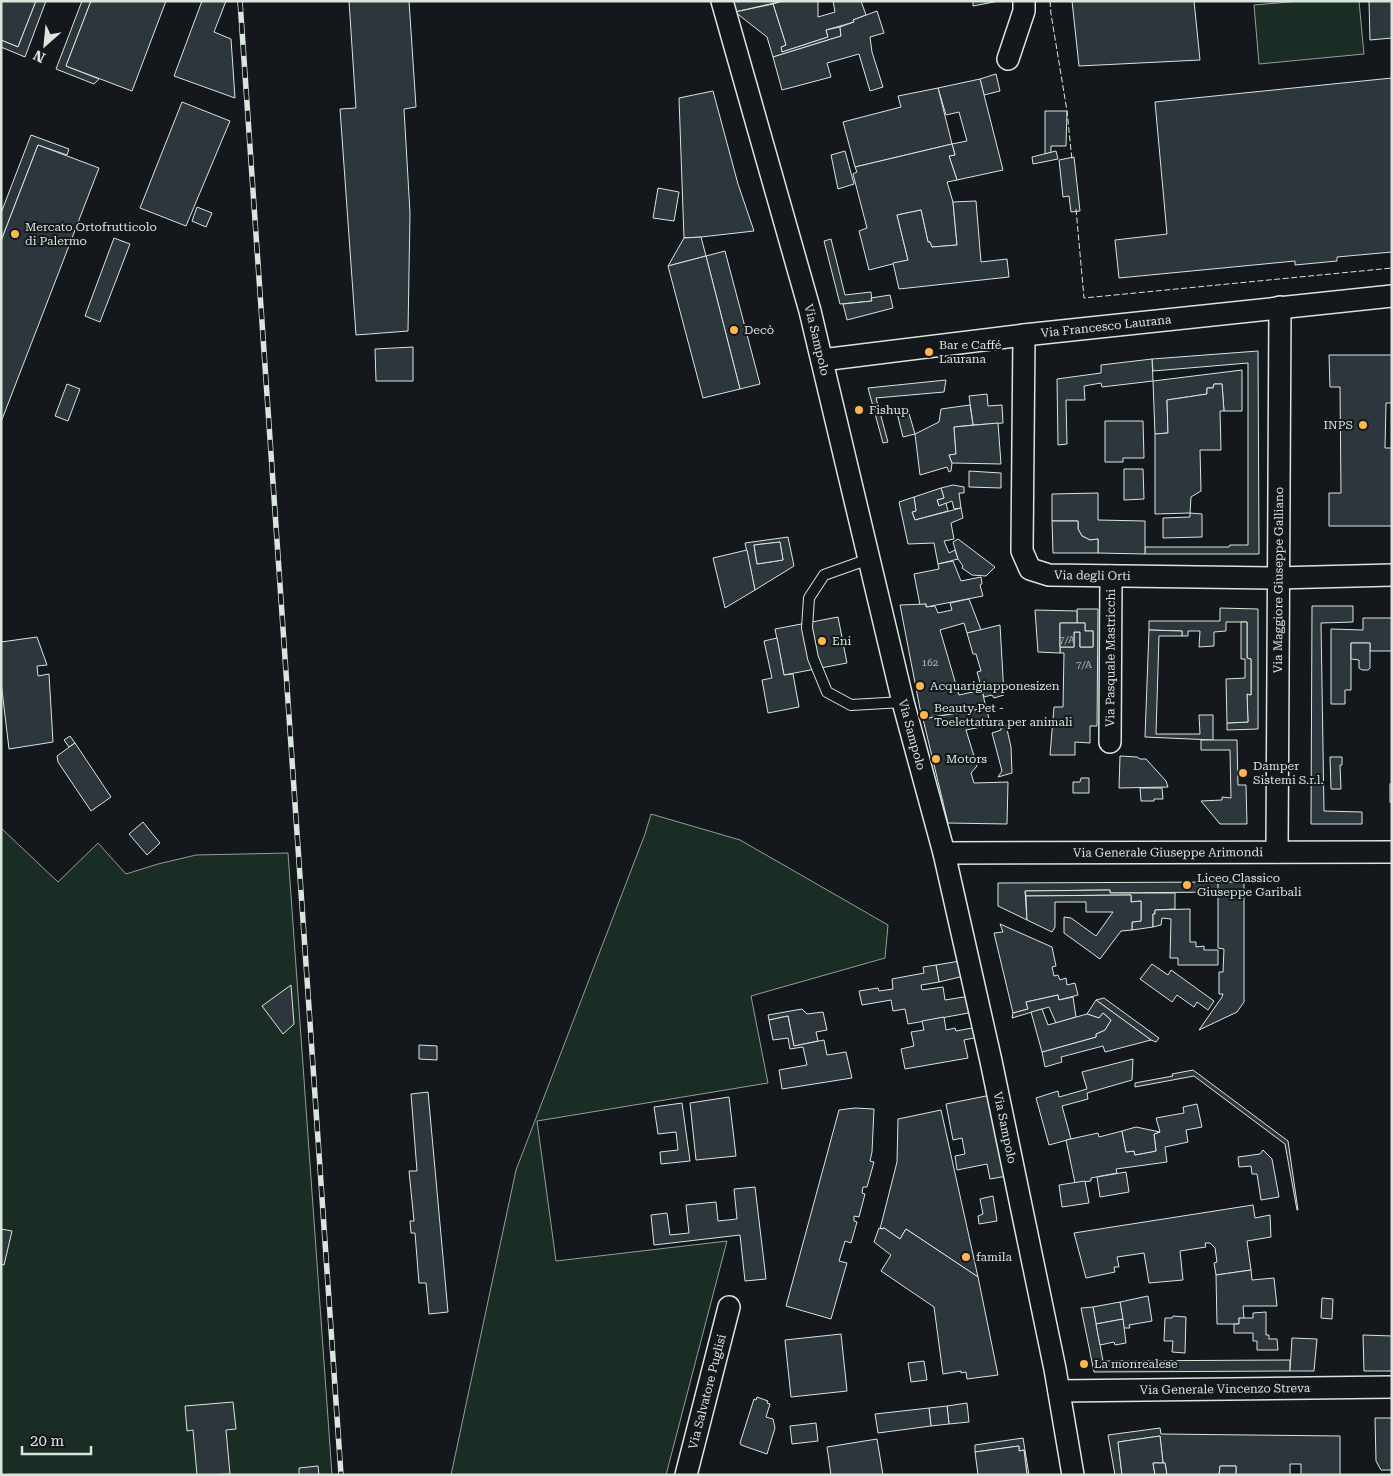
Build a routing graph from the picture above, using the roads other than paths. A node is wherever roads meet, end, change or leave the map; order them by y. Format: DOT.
graph roads {
  1 [pos="722,1"];
  2 [pos="1024,1"];
  3 [pos="1008,59"];
  4 [pos="1392,296"];
  5 [pos="1280,307"];
  6 [pos="1024,335"];
  7 [pos="822,360"];
  8 [pos="870,558"];
  9 [pos="1392,575"];
  10 [pos="1111,576"];
  11 [pos="1277,578"];
  12 [pos="903,702"];
  13 [pos="1110,742"];
  14 [pos="1276,852"];
  15 [pos="1392,852"];
  16 [pos="944,853"];
  17 [pos="729,1307"];
  18 [pos="1392,1387"];
  19 [pos="1059,1391"];
  20 [pos="686,1475"];
  21 [pos="1073,1475"];
  1 -- 7 [label="street, Via Sampolo"];
  2 -- 3 [label="street"];
  4 -- 5 [label="street, Via Francesco Laurana"];
  5 -- 6 [label="street, Via Francesco Laurana"];
  5 -- 11 [label="street, Via Maggiore Giuseppe Galliano"];
  6 -- 7 [label="street, Via Francesco Laurana"];
  6 -- 10 [label="street, Via degli Orti"];
  7 -- 8 [label="street, Via Sampolo"];
  8 -- 12 [label="street, Via Sampolo"];
  8 -- 12 [label="lane"];
  9 -- 11 [label="street, Via degli Orti"];
  10 -- 11 [label="street, Via degli Orti"];
  10 -- 13 [label="street, Via Pasquale Mastricchi"];
  11 -- 14 [label="street, Via Maggiore Giuseppe Galliano"];
  12 -- 16 [label="street, Via Sampolo"];
  14 -- 15 [label="street, Via Generale Giuseppe Arimondi"];
  14 -- 16 [label="street, Via Generale Giuseppe Arimondi"];
  16 -- 19 [label="street, Via Sampolo"];
  17 -- 20 [label="street, Via Salvatore Puglisi"];
  18 -- 19 [label="street, Via Generale Vincenzo Streva"];
  19 -- 21 [label="street, Via Sampolo"];
}
